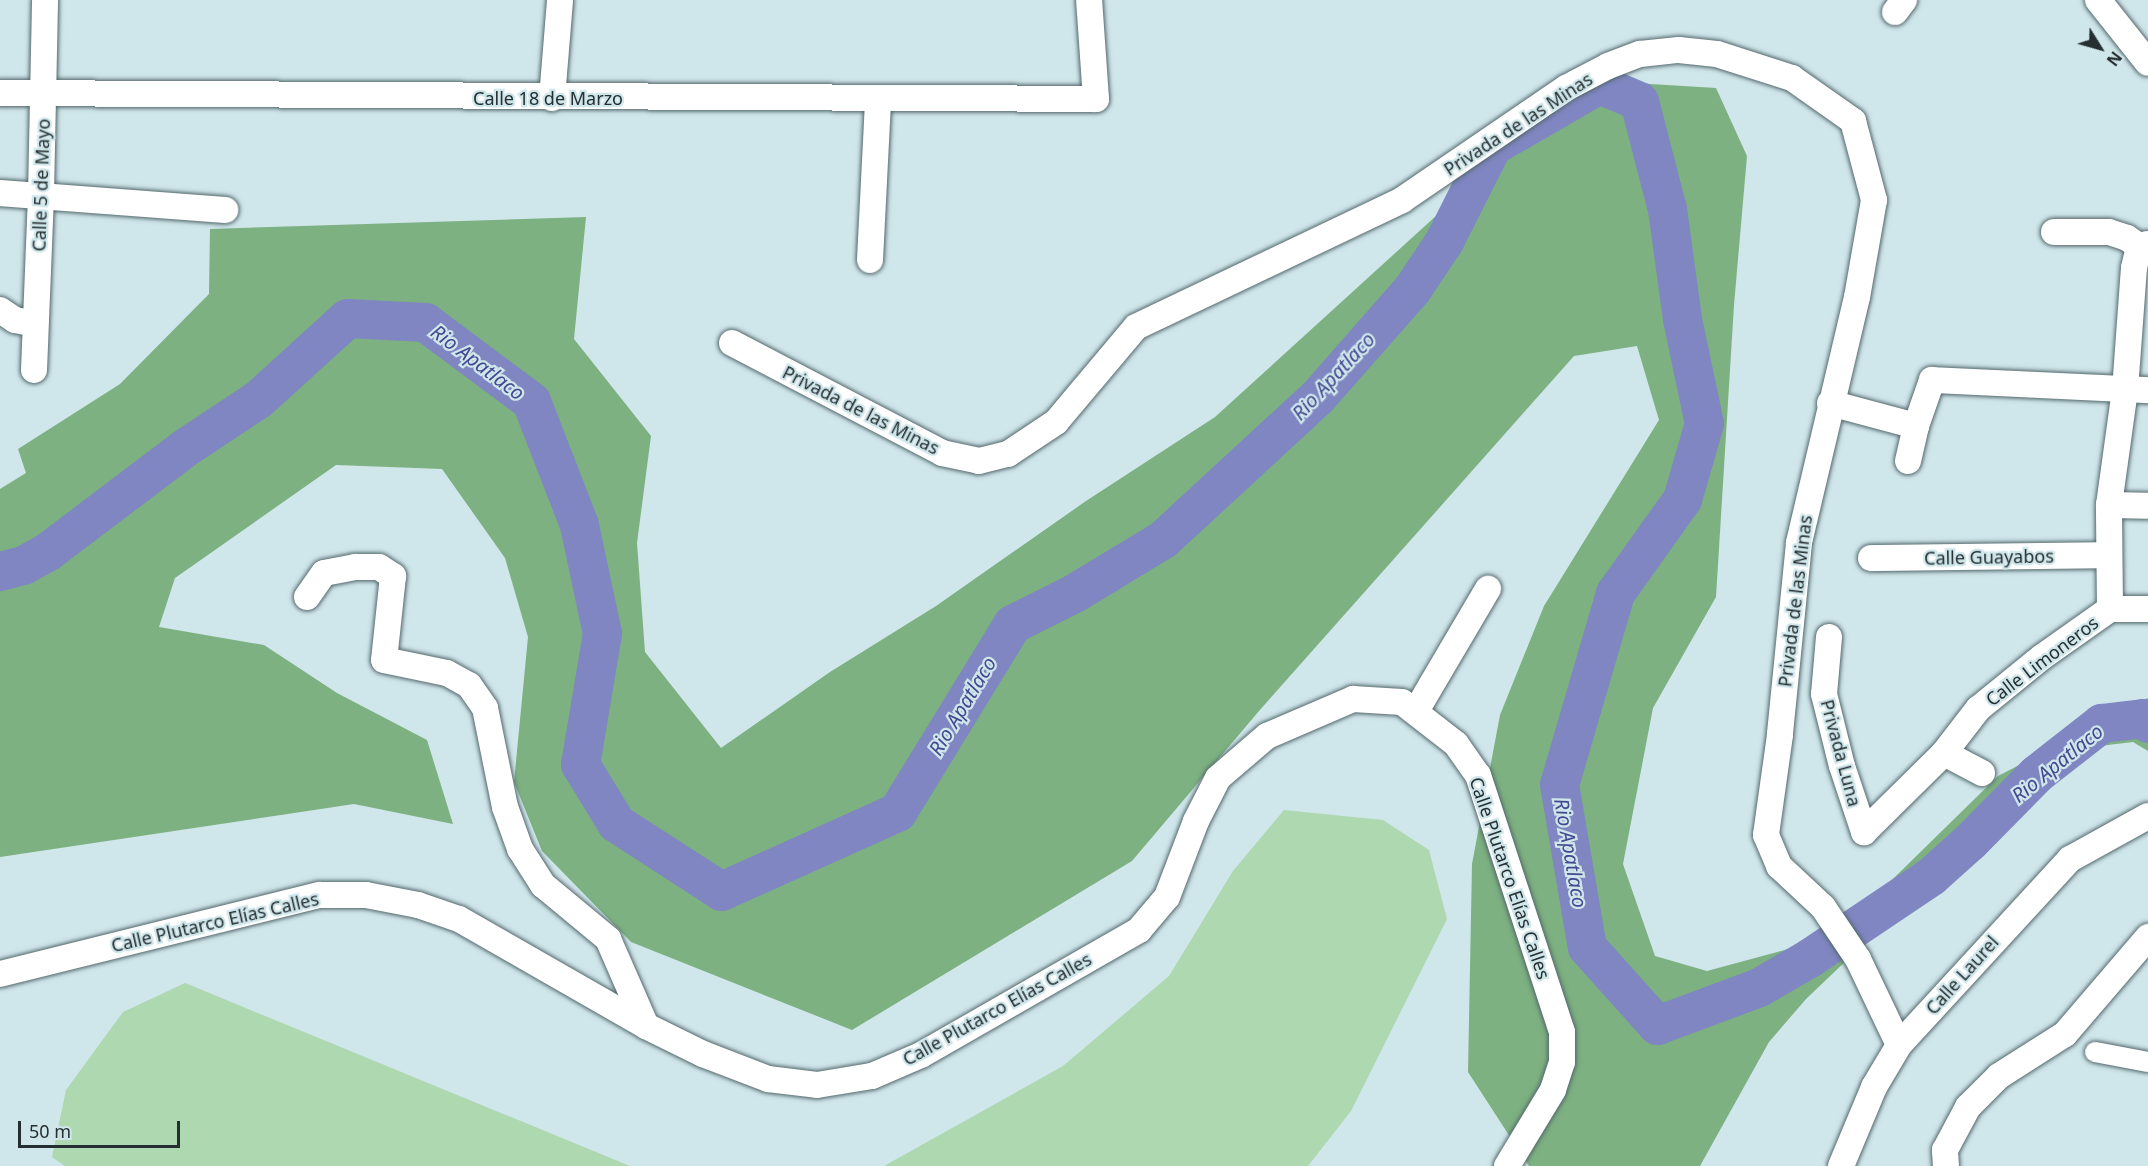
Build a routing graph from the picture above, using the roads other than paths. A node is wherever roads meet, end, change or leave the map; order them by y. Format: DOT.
graph roads {
  1 [pos="45,0"];
  2 [pos="560,0"];
  3 [pos="1089,0"];
  4 [pos="2098,0"];
  5 [pos="2144,52"];
  6 [pos="0,93"];
  7 [pos="44,94"];
  8 [pos="552,98"];
  9 [pos="878,100"];
  10 [pos="0,193"];
  11 [pos="42,195"];
  12 [pos="225,210"];
  13 [pos="2054,232"];
  14 [pos="2140,253"];
  15 [pos="870,260"];
  16 [pos="0,310"];
  17 [pos="35,324"];
  18 [pos="732,343"];
  19 [pos="33,370"];
  20 [pos="2136,390"];
  21 [pos="1830,403"];
  22 [pos="1916,426"];
  23 [pos="1908,461"];
  24 [pos="2109,505"];
  25 [pos="2148,506"];
  26 [pos="2108,555"];
  27 [pos="1870,558"];
  28 [pos="1488,589"];
  29 [pos="307,597"];
  30 [pos="2110,609"];
  31 [pos="2148,609"];
  32 [pos="1829,637"];
  33 [pos="1416,711"];
  34 [pos="1944,753"];
  35 [pos="1982,774"];
  36 [pos="2142,825"];
  37 [pos="1864,832"];
  38 [pos="2148,937"];
  39 [pos="0,974"];
  40 [pos="646,1026"];
  41 [pos="1899,1045"];
  42 [pos="2095,1052"];
  43 [pos="2148,1062"];
  44 [pos="1507,1166"];
  45 [pos="1841,1166"];
  46 [pos="1946,1166"];
  1 -- 7 [label="street, Calle 5 de Mayo"];
  2 -- 8 [label="street"];
  3 -- 9 [label="street, Calle 18 de Marzo"];
  4 -- 5 [label="street"];
  6 -- 7 [label="street, Calle 18 de Marzo"];
  7 -- 8 [label="street, Calle 18 de Marzo"];
  7 -- 11 [label="street, Calle 5 de Mayo"];
  8 -- 9 [label="street, Calle 18 de Marzo"];
  9 -- 15 [label="street"];
  10 -- 11 [label="street"];
  11 -- 12 [label="street"];
  11 -- 17 [label="street, Calle 5 de Mayo"];
  13 -- 14 [label="street"];
  14 -- 20 [label="street, Calle Limoneros"];
  16 -- 17 [label="street"];
  17 -- 19 [label="street, Calle 5 de Mayo"];
  18 -- 21 [label="street, Privada de las Minas"];
  20 -- 22 [label="street"];
  20 -- 24 [label="street, Calle Limoneros"];
  21 -- 22 [label="street"];
  21 -- 41 [label="street, Privada de las Minas"];
  22 -- 23 [label="street"];
  24 -- 25 [label="street"];
  24 -- 26 [label="street, Calle Limoneros"];
  26 -- 27 [label="street, Calle Guayabos"];
  26 -- 30 [label="street, Calle Limoneros"];
  28 -- 33 [label="street"];
  29 -- 40 [label="street"];
  30 -- 31 [label="street"];
  30 -- 34 [label="street, Calle Limoneros"];
  32 -- 37 [label="street, Privada Luna"];
  33 -- 40 [label="street, Calle Plutarco Elías Calles"];
  33 -- 44 [label="street, Calle Plutarco Elías Calles"];
  34 -- 35 [label="street"];
  34 -- 37 [label="street, Calle Limoneros"];
  36 -- 41 [label="street, Calle Laurel"];
  38 -- 46 [label="street"];
  39 -- 40 [label="street, Calle Plutarco Elías Calles"];
  41 -- 45 [label="street, Calle Laurel"];
  42 -- 43 [label="street"];
}
